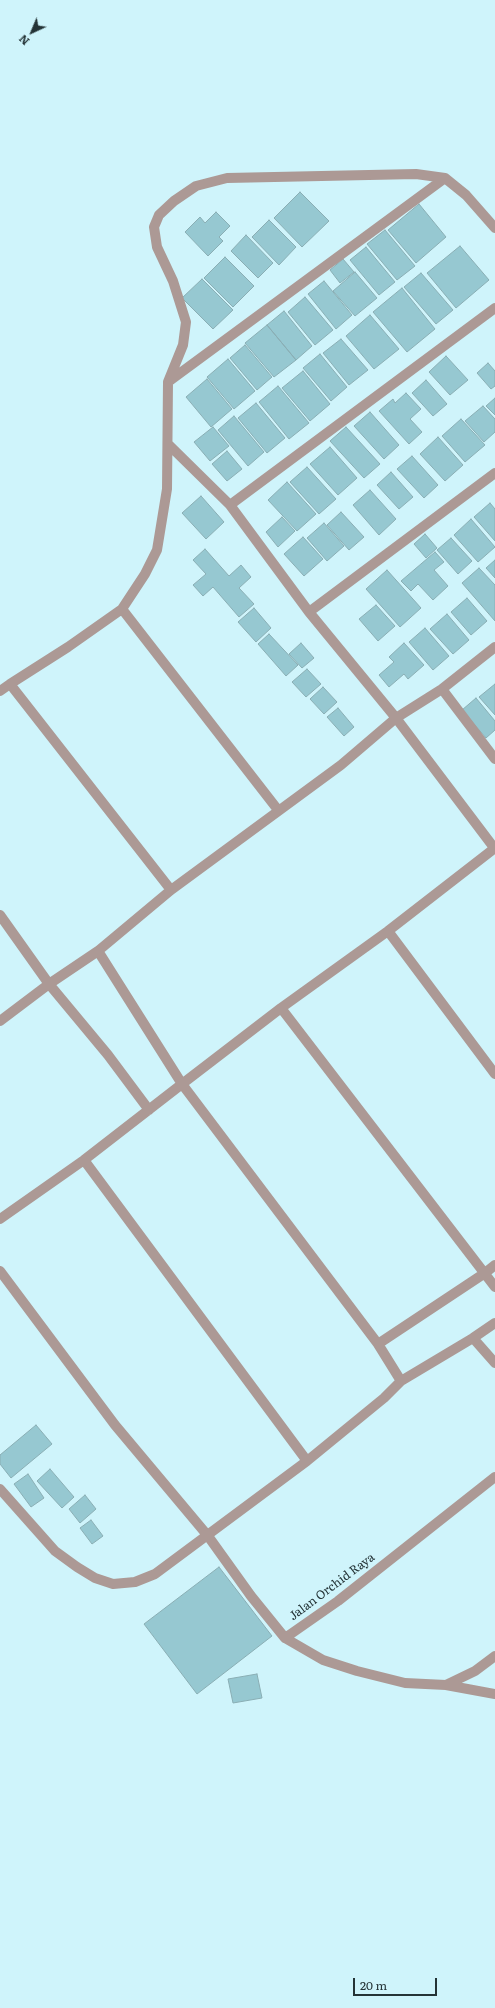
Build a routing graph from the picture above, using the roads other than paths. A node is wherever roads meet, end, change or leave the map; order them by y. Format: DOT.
graph roads {
  1 [pos="444,178"];
  2 [pos="495,228"];
  3 [pos="495,308"];
  4 [pos="168,382"];
  5 [pos="169,445"];
  6 [pos="495,473"];
  7 [pos="230,506"];
  8 [pos="122,609"];
  9 [pos="309,612"];
  10 [pos="495,647"];
  11 [pos="10,684"];
  12 [pos="442,689"];
  13 [pos="0,691"];
  14 [pos="396,718"];
  15 [pos="495,759"];
  16 [pos="278,810"];
  17 [pos="495,849"];
  18 [pos="172,890"];
  19 [pos="0,915"];
  20 [pos="388,931"];
  21 [pos="98,952"];
  22 [pos="49,984"];
  23 [pos="281,1008"];
  24 [pos="0,1021"];
  25 [pos="495,1074"];
  26 [pos="182,1084"];
  27 [pos="149,1110"];
  28 [pos="84,1160"];
  29 [pos="0,1219"];
  30 [pos="495,1264"];
  31 [pos="0,1271"];
  32 [pos="485,1273"];
  33 [pos="495,1287"];
  34 [pos="495,1323"];
  35 [pos="473,1338"];
  36 [pos="378,1344"];
  37 [pos="495,1363"];
  38 [pos="401,1381"];
  39 [pos="307,1461"];
  40 [pos="495,1477"];
  41 [pos="0,1489"];
  42 [pos="208,1536"];
  43 [pos="285,1638"];
  44 [pos="495,1656"];
  45 [pos="446,1685"];
  46 [pos="495,1694"];
  1 -- 2 [label="street"];
  1 -- 4 [label="street"];
  1 -- 4 [label="street"];
  3 -- 7 [label="street"];
  4 -- 5 [label="street"];
  5 -- 7 [label="street"];
  5 -- 8 [label="street"];
  6 -- 9 [label="street"];
  7 -- 9 [label="street"];
  8 -- 11 [label="street"];
  8 -- 16 [label="street"];
  9 -- 14 [label="street"];
  10 -- 12 [label="street"];
  11 -- 13 [label="street"];
  11 -- 18 [label="street"];
  12 -- 14 [label="street"];
  12 -- 15 [label="street"];
  14 -- 16 [label="street"];
  14 -- 17 [label="street"];
  16 -- 18 [label="street"];
  17 -- 20 [label="street"];
  18 -- 21 [label="street"];
  19 -- 22 [label="street"];
  20 -- 23 [label="street"];
  20 -- 25 [label="street"];
  21 -- 22 [label="street"];
  21 -- 26 [label="street"];
  22 -- 24 [label="street"];
  22 -- 27 [label="street"];
  23 -- 26 [label="street"];
  23 -- 32 [label="street"];
  26 -- 27 [label="street"];
  26 -- 36 [label="street"];
  27 -- 28 [label="street"];
  28 -- 29 [label="street"];
  28 -- 39 [label="street"];
  30 -- 32 [label="street"];
  31 -- 42 [label="street, Jalan Orchid Raya"];
  32 -- 33 [label="street"];
  32 -- 36 [label="street"];
  34 -- 35 [label="street"];
  35 -- 37 [label="street"];
  35 -- 38 [label="street"];
  36 -- 38 [label="street"];
  38 -- 39 [label="street"];
  39 -- 42 [label="street"];
  40 -- 43 [label="street, Jalan Orchid Raya"];
  41 -- 42 [label="street"];
  42 -- 43 [label="street, Jalan Orchid Raya"];
  43 -- 45 [label="street"];
  44 -- 45 [label="street"];
  45 -- 46 [label="street"];
}
